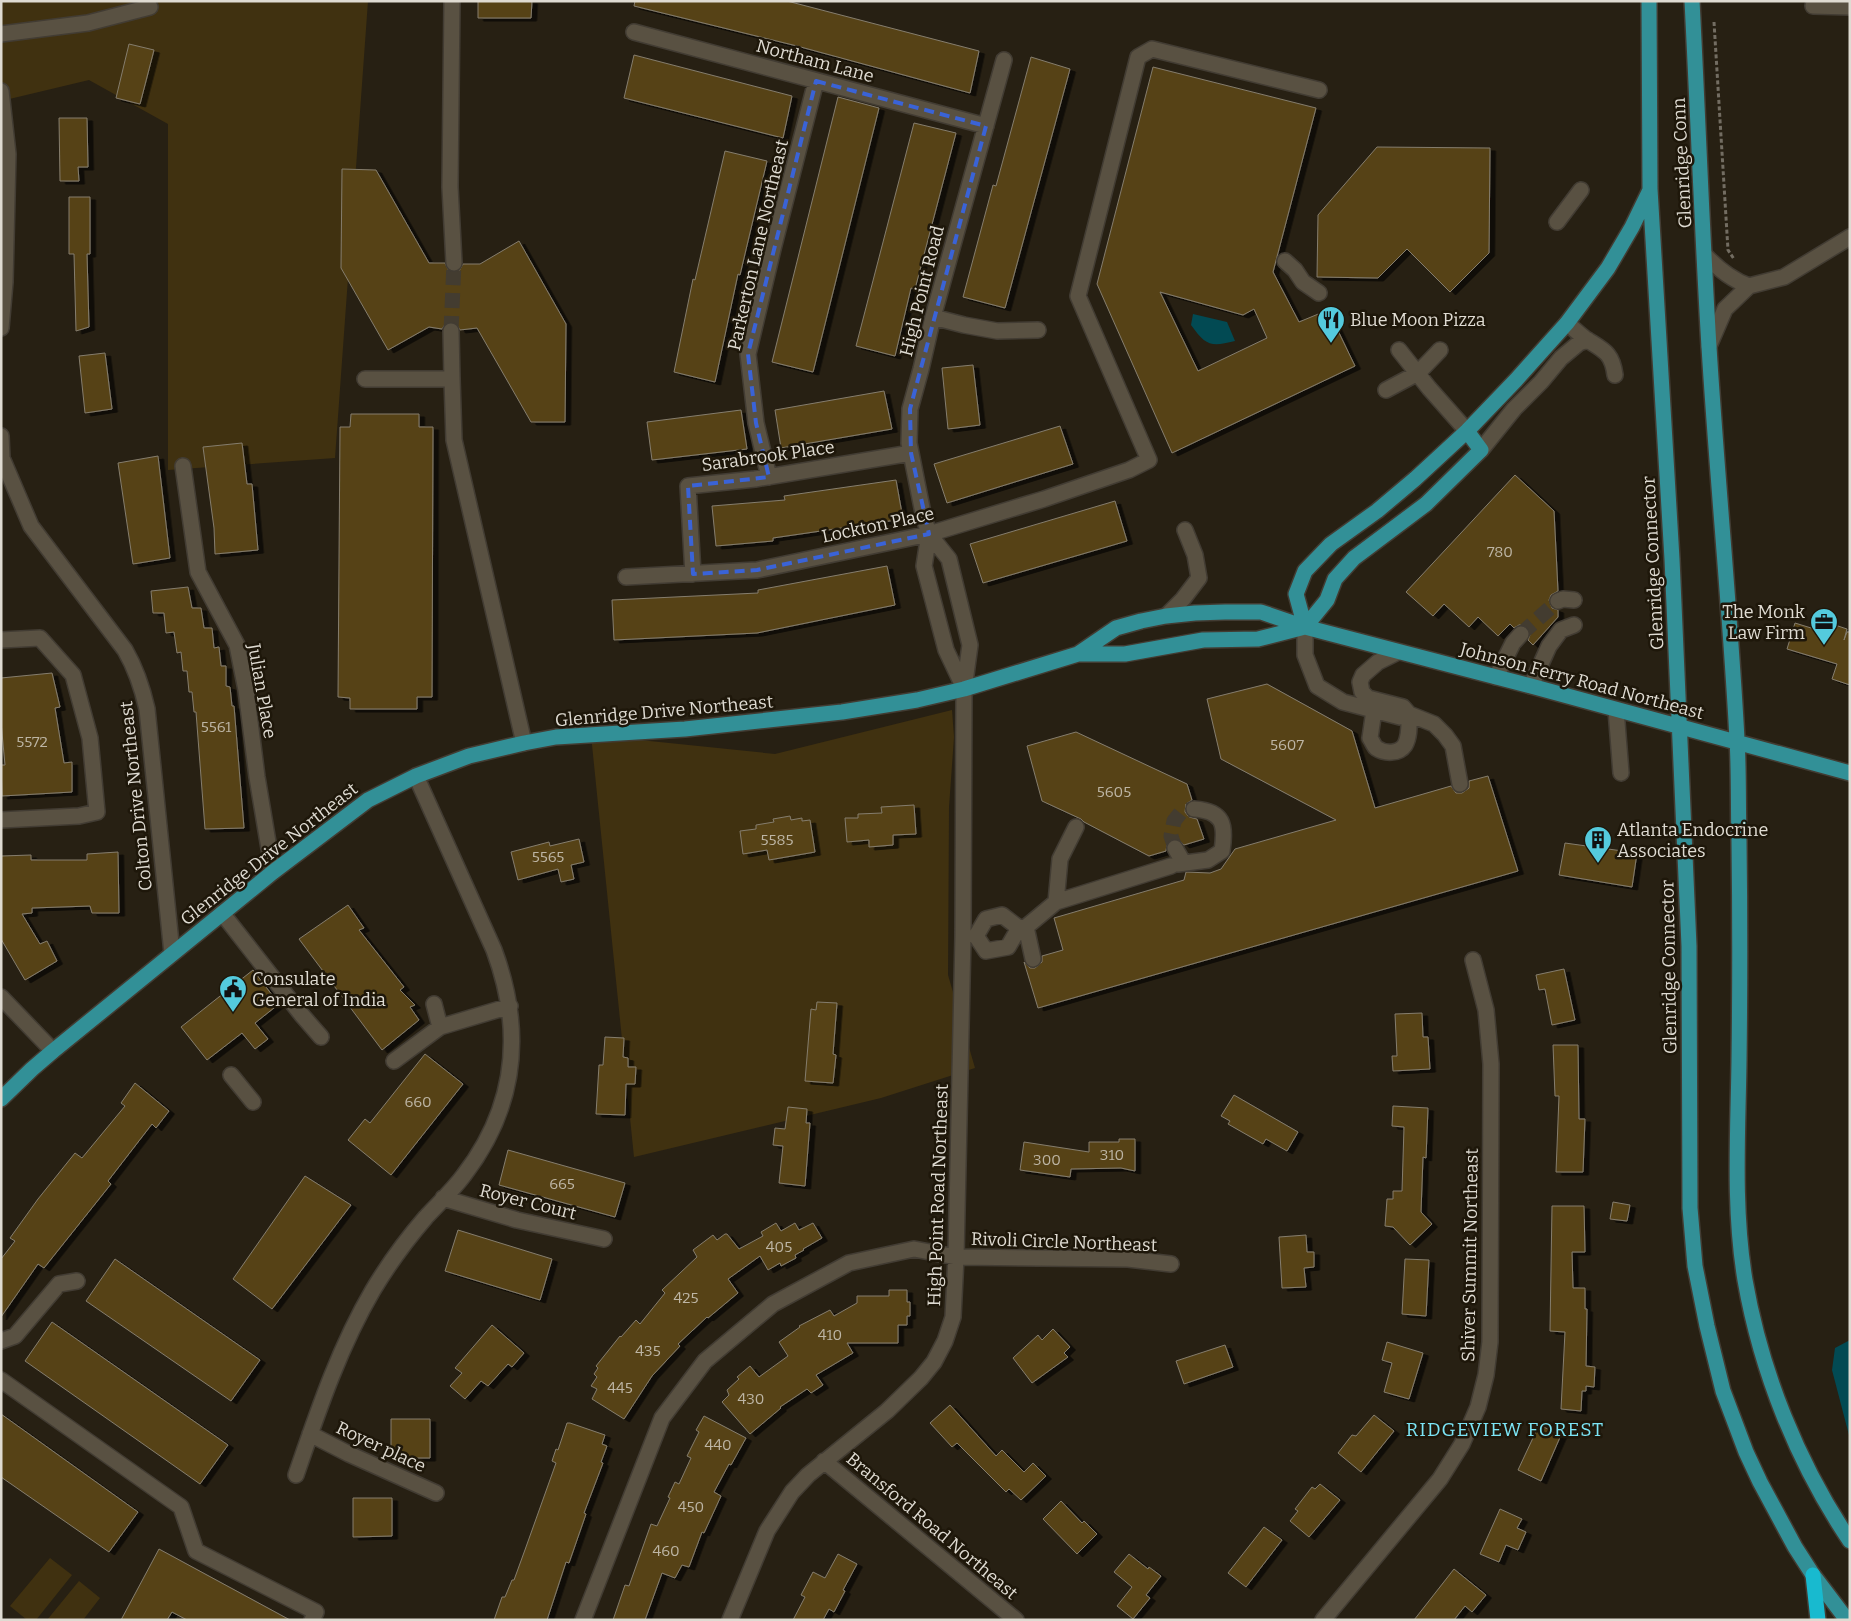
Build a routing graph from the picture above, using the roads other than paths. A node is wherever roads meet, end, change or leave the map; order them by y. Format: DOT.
graph roads {
  1 [pos="452,1"];
  2 [pos="1649,1"];
  3 [pos="1692,1"];
  4 [pos="1813,6"];
  5 [pos="150,7"];
  6 [pos="1850,7"];
  7 [pos="634,32"];
  8 [pos="1,34"];
  9 [pos="1004,60"];
  10 [pos="816,81"];
  11 [pos="1319,90"];
  12 [pos="1,91"];
  13 [pos="986,126"];
  14 [pos="1650,189"];
  15 [pos="1580,190"];
  16 [pos="1557,222"];
  17 [pos="1850,237"];
  18 [pos="3,252"];
  19 [pos="1705,256"];
  20 [pos="1285,261"];
  21 [pos="454,263"];
  22 [pos="1744,284"];
  23 [pos="1319,293"];
  24 [pos="933,317"];
  25 [pos="1567,323"];
  26 [pos="1,328"];
  27 [pos="1038,330"];
  28 [pos="451,331"];
  29 [pos="1588,340"];
  30 [pos="1709,346"];
  31 [pos="1399,350"];
  32 [pos="1440,350"];
  33 [pos="1418,373"];
  34 [pos="1615,375"];
  35 [pos="365,379"];
  36 [pos="452,379"];
  37 [pos="1386,390"];
  38 [pos="1467,431"];
  39 [pos="1,436"];
  40 [pos="1481,450"];
  41 [pos="911,453"];
  42 [pos="183,466"];
  43 [pos="769,477"];
  44 [pos="1184,530"];
  45 [pos="929,534"];
  46 [pos="693,574"];
  47 [pos="626,577"];
  48 [pos="953,578"];
  49 [pos="929,584"];
  50 [pos="1574,600"];
  51 [pos="1558,601"];
  52 [pos="1166,616"];
  53 [pos="1574,625"];
  54 [pos="1305,628"];
  55 [pos="1521,634"];
  56 [pos="1,640"];
  57 [pos="1398,652"];
  58 [pos="1078,654"];
  59 [pos="1496,677"];
  60 [pos="1531,686"];
  61 [pos="964,689"];
  62 [pos="1374,710"];
  63 [pos="1616,710"];
  64 [pos="1409,714"];
  65 [pos="1679,727"];
  66 [pos="524,742"];
  67 [pos="1737,742"];
  68 [pos="1850,772"];
  69 [pos="1621,773"];
  70 [pos="416,776"];
  71 [pos="1460,784"];
  72 [pos="1194,808"];
  73 [pos="1,820"];
  74 [pos="1076,826"];
  75 [pos="1175,848"];
  76 [pos="1177,864"];
  77 [pos="273,872"];
  78 [pos="1056,902"];
  79 [pos="222,913"];
  80 [pos="1023,927"];
  81 [pos="970,936"];
  82 [pos="172,953"];
  83 [pos="1033,959"];
  84 [pos="1473,960"];
  85 [pos="1,997"];
  86 [pos="434,1004"];
  87 [pos="510,1006"];
  88 [pos="440,1027"];
  89 [pos="321,1037"];
  90 [pos="53,1051"];
  91 [pos="394,1061"];
  92 [pos="231,1075"];
  93 [pos="1,1099"];
  94 [pos="253,1102"];
  95 [pos="443,1198"];
  96 [pos="604,1240"];
  97 [pos="956,1257"];
  98 [pos="1171,1264"];
  99 [pos="77,1281"];
  100 [pos="1,1342"];
  101 [pos="1,1380"];
  102 [pos="310,1434"];
  103 [pos="824,1461"];
  104 [pos="296,1475"];
  105 [pos="436,1493"];
  106 [pos="1850,1541"];
  107 [pos="1813,1575"];
  108 [pos="312,1620"];
  109 [pos="583,1620"];
  110 [pos="730,1620"];
  111 [pos="1016,1620"];
  112 [pos="1324,1620"];
  113 [pos="1818,1620"];
  114 [pos="1847,1620"];
  1 -- 21 [label="street"];
  2 -- 14 [label="main road"];
  3 -- 19 [label="main road, Glenridge Conn"];
  4 -- 6 [label="street"];
  5 -- 8 [label="street"];
  7 -- 10 [label="street, Northam Lane"];
  9 -- 13 [label="street, High Point Road"];
  10 -- 13 [label="street, Northam Lane"];
  10 -- 43 [label="street, Parkerton Lane Northeast"];
  11 -- 45 [label="street, Lockton Place"];
  12 -- 18 [label="street"];
  13 -- 24 [label="street, High Point Road"];
  14 -- 25 [label="main road"];
  14 -- 65 [label="main road, Glenridge Connector"];
  15 -- 16 [label="street"];
  17 -- 22 [label="street"];
  18 -- 26 [label="street"];
  19 -- 22 [label="street"];
  19 -- 30 [label="main road"];
  20 -- 23 [label="street"];
  22 -- 30 [label="street"];
  24 -- 27 [label="street"];
  24 -- 41 [label="street, High Point Road"];
  25 -- 29 [label="street"];
  25 -- 38 [label="main road"];
  28 -- 36 [label="street"];
  29 -- 34 [label="street"];
  29 -- 40 [label="street"];
  30 -- 67 [label="main road"];
  31 -- 33 [label="street"];
  32 -- 33 [label="street"];
  33 -- 37 [label="street"];
  33 -- 38 [label="street"];
  35 -- 36 [label="street"];
  36 -- 66 [label="street"];
  38 -- 40 [label="main road"];
  38 -- 54 [label="main road"];
  39 -- 82 [label="street, Colton Drive Northeast"];
  40 -- 54 [label="main road"];
  41 -- 43 [label="street, Sarabrook Place"];
  41 -- 45 [label="street, High Point Road"];
  42 -- 77 [label="street, Julian Place"];
  43 -- 46 [label="street, Sarabrook Place"];
  44 -- 52 [label="street"];
  45 -- 46 [label="street, Lockton Place"];
  45 -- 48 [label="street, High Point Road"];
  45 -- 49 [label="street, High Point Road"];
  46 -- 47 [label="street, Lockton Place"];
  48 -- 49 [label="street"];
  48 -- 61 [label="street, High Point Road"];
  49 -- 61 [label="street, High Point Road"];
  50 -- 51 [label="street"];
  52 -- 54 [label="main road, Johnson Ferry Road Northeast"];
  52 -- 58 [label="main road, Johnson Ferry Road Northeast"];
  53 -- 60 [label="street"];
  54 -- 57 [label="main road, Johnson Ferry Road Northeast"];
  54 -- 58 [label="main road, Johnson Ferry Road Northeast"];
  54 -- 62 [label="street"];
  55 -- 59 [label="street"];
  56 -- 73 [label="street"];
  57 -- 59 [label="main road, Johnson Ferry Road Northeast"];
  57 -- 64 [label="street"];
  58 -- 61 [label="main road, Johnson Ferry Road Northeast"];
  59 -- 60 [label="main road, Johnson Ferry Road Northeast"];
  60 -- 63 [label="main road, Johnson Ferry Road Northeast"];
  61 -- 66 [label="main road, Glenridge Drive Northeast"];
  61 -- 81 [label="street, High Point Road Northeast"];
  62 -- 64 [label="street"];
  62 -- 64 [label="street"];
  63 -- 65 [label="main road, Johnson Ferry Road Northeast"];
  63 -- 69 [label="street"];
  64 -- 71 [label="street"];
  65 -- 67 [label="main road, Johnson Ferry Road Northeast"];
  65 -- 107 [label="main road, Glenridge Connector"];
  66 -- 70 [label="main road, Glenridge Drive Northeast"];
  67 -- 68 [label="main road, Johnson Ferry Road Northeast"];
  67 -- 106 [label="main road"];
  70 -- 77 [label="main road, Glenridge Drive Northeast"];
  70 -- 87 [label="street"];
  72 -- 76 [label="street"];
  74 -- 78 [label="street"];
  75 -- 76 [label="street"];
  76 -- 78 [label="street"];
  77 -- 79 [label="main road, Glenridge Drive Northeast"];
  78 -- 80 [label="street"];
  79 -- 82 [label="main road, Glenridge Drive Northeast"];
  79 -- 89 [label="street"];
  80 -- 81 [label="street"];
  80 -- 81 [label="street"];
  80 -- 83 [label="street"];
  81 -- 97 [label="street, High Point Road Northeast"];
  82 -- 90 [label="main road, Glenridge Drive Northeast"];
  84 -- 112 [label="street, Shiver Summit Northeast"];
  85 -- 90 [label="street"];
  86 -- 88 [label="street"];
  87 -- 88 [label="street"];
  87 -- 95 [label="street"];
  88 -- 91 [label="street"];
  90 -- 93 [label="main road, Glenridge Drive Northeast"];
  92 -- 94 [label="street"];
  95 -- 96 [label="street, Royer Court"];
  95 -- 102 [label="street"];
  97 -- 98 [label="street, Rivoli Circle Northeast"];
  97 -- 103 [label="street, High Point Road Northeast"];
  97 -- 109 [label="street, Rivoli Circle Northeast"];
  99 -- 100 [label="street"];
  101 -- 108 [label="street"];
  102 -- 104 [label="street"];
  102 -- 105 [label="street, Royer place"];
  103 -- 110 [label="street, High Point Road Northeast"];
  103 -- 111 [label="street, Bransford Road Northeast"];
  107 -- 113 [label="highway"];
  107 -- 114 [label="main road, Glenridge Connector"];
}
